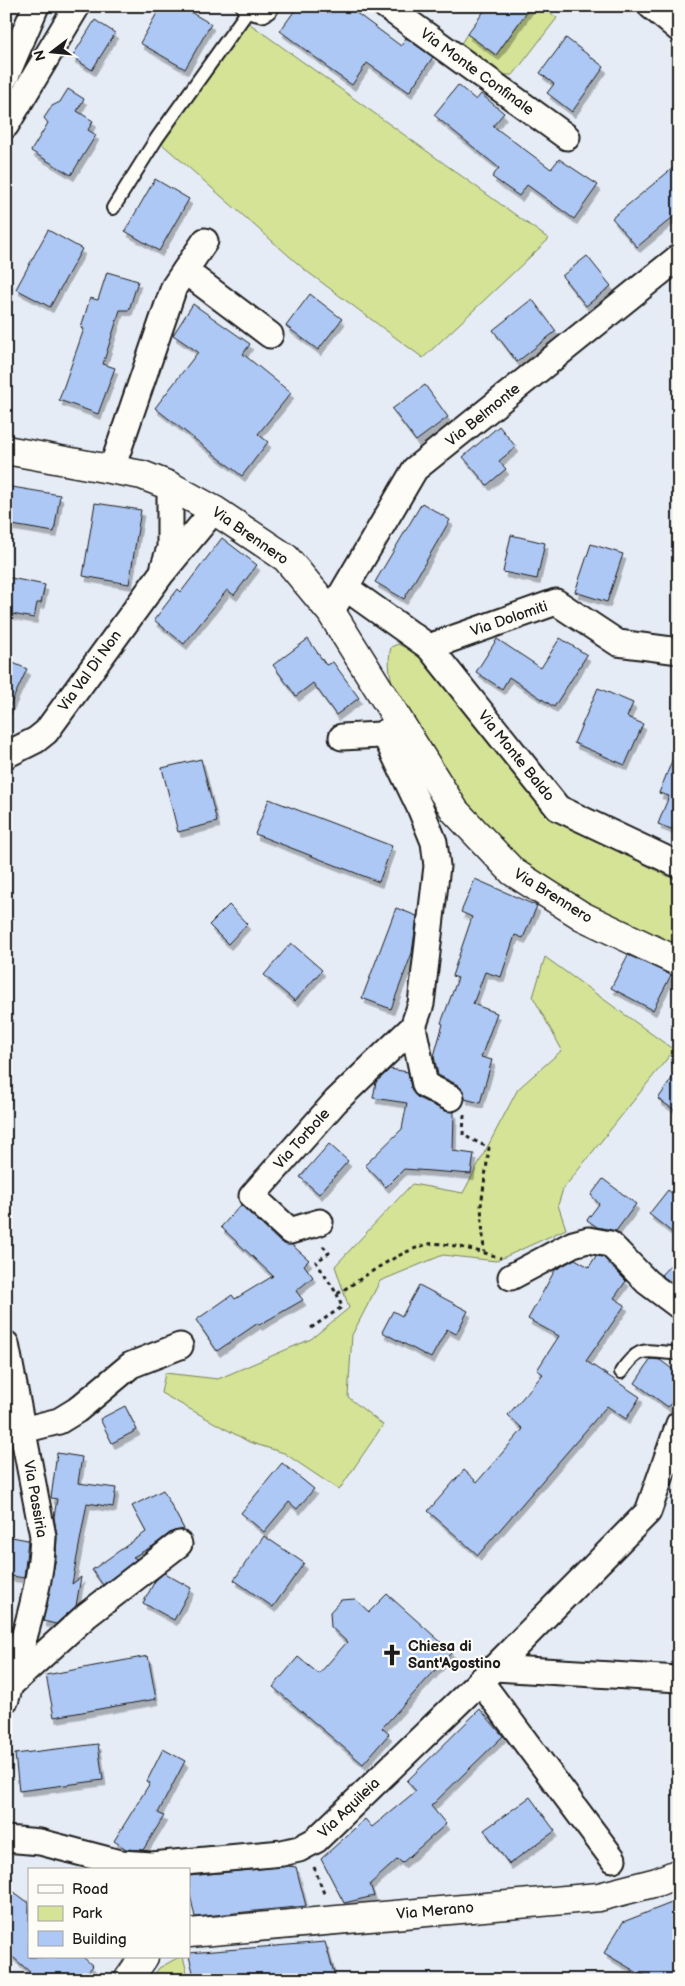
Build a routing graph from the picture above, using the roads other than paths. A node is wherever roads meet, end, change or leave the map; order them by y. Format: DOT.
graph roads {
  1 [pos="36,6"];
  2 [pos="77,6"];
  3 [pos="386,6"];
  4 [pos="651,6"];
  5 [pos="255,7"];
  6 [pos="679,28"];
  7 [pos="6,76"];
  8 [pos="6,125"];
  9 [pos="567,137"];
  10 [pos="113,208"];
  11 [pos="205,241"];
  12 [pos="679,257"];
  13 [pos="185,271"];
  14 [pos="270,335"];
  15 [pos="6,450"];
  16 [pos="112,468"];
  17 [pos="170,486"];
  18 [pos="214,510"];
  19 [pos="162,573"];
  20 [pos="346,588"];
  21 [pos="331,612"];
  22 [pos="429,647"];
  23 [pos="679,652"];
  24 [pos="392,729"];
  25 [pos="342,737"];
  26 [pos="6,755"];
  27 [pos="679,865"];
  28 [pos="679,962"];
  29 [pos="413,1027"];
  30 [pos="451,1098"];
  31 [pos="313,1224"];
  32 [pos="520,1273"];
  33 [pos="679,1306"];
  34 [pos="6,1344"];
  35 [pos="180,1346"];
  36 [pos="679,1353"];
  37 [pos="621,1372"];
  38 [pos="679,1424"];
  39 [pos="23,1430"];
  40 [pos="179,1544"];
  41 [pos="487,1675"];
  42 [pos="679,1679"];
  43 [pos="8,1692"];
  44 [pos="6,1838"];
  45 [pos="613,1859"];
  46 [pos="679,1873"];
  47 [pos="190,1933"];
  48 [pos="143,1958"];
  49 [pos="128,1980"];
  1 -- 7 [label="street"];
  2 -- 8 [label="street"];
  3 -- 9 [label="street, Via Monte Confinale"];
  4 -- 6 [label="street"];
  5 -- 10 [label="lane"];
  11 -- 13 [label="street"];
  12 -- 20 [label="street, Via Belmonte"];
  13 -- 14 [label="street"];
  13 -- 16 [label="street"];
  15 -- 16 [label="street, Via Brennero"];
  16 -- 17 [label="street, Via Brennero"];
  17 -- 18 [label="street, Via Brennero"];
  17 -- 19 [label="street, Via Val Di Non"];
  18 -- 19 [label="street, Via Val Di Non"];
  18 -- 21 [label="street, Via Brennero"];
  19 -- 26 [label="street, Via Val Di Non"];
  20 -- 21 [label="street, Via Belmonte"];
  20 -- 22 [label="street"];
  21 -- 24 [label="street, Via Brennero"];
  22 -- 23 [label="street, Via Dolomiti"];
  22 -- 27 [label="street, Via Monte Baldo"];
  24 -- 25 [label="street"];
  24 -- 28 [label="street, Via Brennero"];
  24 -- 29 [label="street, Via Torbole"];
  29 -- 30 [label="street"];
  29 -- 31 [label="street, Via Torbole"];
  32 -- 33 [label="street"];
  34 -- 39 [label="street, Via Passiria"];
  35 -- 39 [label="street"];
  36 -- 37 [label="lane"];
  38 -- 41 [label="street, Via Aquileia"];
  39 -- 43 [label="street, Via Passiria"];
  40 -- 43 [label="street, Via Passiria"];
  41 -- 42 [label="street"];
  41 -- 44 [label="street, Via Aquileia"];
  41 -- 45 [label="street"];
  46 -- 47 [label="street, Via Merano"];
  48 -- 49 [label="street"];
}
